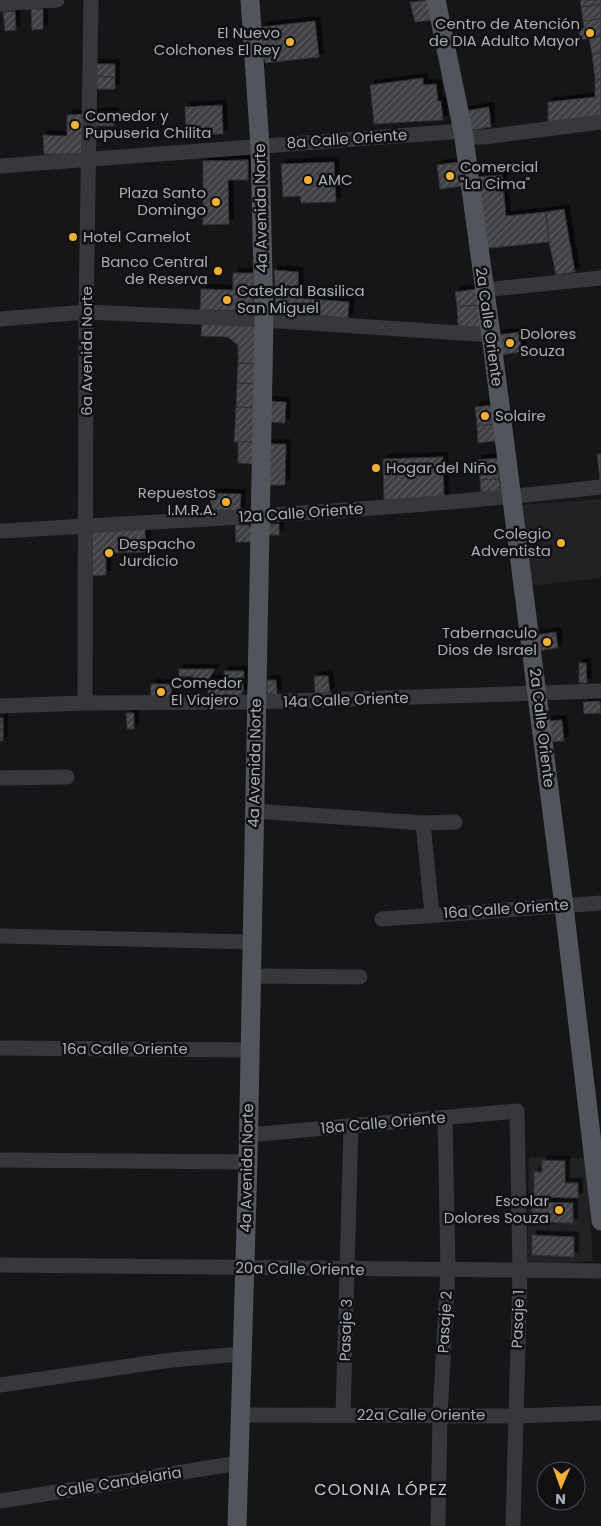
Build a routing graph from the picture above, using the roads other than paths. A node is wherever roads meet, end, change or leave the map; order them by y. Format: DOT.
graph roads {
  1 [pos="56,0"];
  2 [pos="91,0"];
  3 [pos="250,0"];
  4 [pos="436,0"];
  5 [pos="0,4"];
  6 [pos="601,122"];
  7 [pos="463,131"];
  8 [pos="260,146"];
  9 [pos="90,160"];
  10 [pos="0,166"];
  11 [pos="601,278"];
  12 [pos="483,290"];
  13 [pos="86,312"];
  14 [pos="0,319"];
  15 [pos="264,320"];
  16 [pos="491,335"];
  17 [pos="601,487"];
  18 [pos="511,497"];
  19 [pos="260,516"];
  20 [pos="86,526"];
  21 [pos="0,531"];
  22 [pos="601,691"];
  23 [pos="538,694"];
  24 [pos="86,702"];
  25 [pos="256,702"];
  26 [pos="0,706"];
  27 [pos="67,777"];
  28 [pos="0,778"];
  29 [pos="254,814"];
  30 [pos="423,822"];
  31 [pos="455,822"];
  32 [pos="601,903"];
  33 [pos="564,906"];
  34 [pos="432,914"];
  35 [pos="382,919"];
  36 [pos="0,936"];
  37 [pos="251,942"];
  38 [pos="251,976"];
  39 [pos="360,977"];
  40 [pos="0,1048"];
  41 [pos="250,1050"];
  42 [pos="594,1104"];
  43 [pos="517,1111"];
  44 [pos="445,1118"];
  45 [pos="351,1126"];
  46 [pos="248,1135"];
  47 [pos="0,1160"];
  48 [pos="248,1162"];
  49 [pos="601,1221"];
  50 [pos="0,1265"];
  51 [pos="245,1268"];
  52 [pos="348,1270"];
  53 [pos="448,1270"];
  54 [pos="520,1271"];
  55 [pos="601,1272"];
  56 [pos="242,1354"];
  57 [pos="0,1385"];
  58 [pos="601,1414"];
  59 [pos="240,1415"];
  60 [pos="344,1415"];
  61 [pos="440,1415"];
  62 [pos="515,1416"];
  63 [pos="239,1463"];
  64 [pos="0,1501"];
  65 [pos="237,1526"];
  66 [pos="438,1526"];
  67 [pos="513,1526"];
  1 -- 5 [label="street"];
  2 -- 9 [label="street, 6a Avenida Norte"];
  3 -- 8 [label="main road, 4a Avenida Norte"];
  4 -- 7 [label="main road, 2a Calle Oriente"];
  6 -- 7 [label="street, 8a Calle Oriente"];
  7 -- 8 [label="street, 8a Calle Oriente"];
  7 -- 12 [label="main road, 2a Calle Oriente"];
  8 -- 9 [label="street, 8a Calle Oriente"];
  8 -- 15 [label="main road, 4a Avenida Norte"];
  9 -- 10 [label="street, 8a Calle Oriente"];
  9 -- 13 [label="street, 6a Avenida Norte"];
  11 -- 12 [label="street"];
  12 -- 16 [label="main road, 2a Calle Oriente"];
  13 -- 14 [label="street"];
  13 -- 15 [label="street"];
  13 -- 20 [label="street, 6a Avenida Norte"];
  15 -- 16 [label="street"];
  15 -- 19 [label="main road, 4a Avenida Norte"];
  16 -- 18 [label="main road, 2a Calle Oriente"];
  17 -- 18 [label="street, 12a Calle Oriente"];
  18 -- 19 [label="street, 12a Calle Oriente"];
  18 -- 23 [label="main road, 2a Calle Oriente"];
  19 -- 20 [label="street, 12a Calle Oriente"];
  19 -- 25 [label="main road, 4a Avenida Norte"];
  20 -- 21 [label="street, 12a Calle Oriente"];
  20 -- 24 [label="street, 6a Avenida Norte"];
  22 -- 23 [label="street, 14a Calle Oriente"];
  23 -- 25 [label="street, 14a Calle Oriente"];
  23 -- 33 [label="main road, 2a Calle Oriente"];
  24 -- 25 [label="street, 14a Calle Oriente"];
  24 -- 26 [label="street, 14a Calle Oriente"];
  25 -- 29 [label="main road, 4a Avenida Norte"];
  27 -- 28 [label="street"];
  29 -- 30 [label="street"];
  29 -- 37 [label="main road, 4a Avenida Norte"];
  30 -- 31 [label="street"];
  30 -- 34 [label="street"];
  32 -- 33 [label="street, 16a Calle Oriente"];
  33 -- 34 [label="street, 16a Calle Oriente"];
  33 -- 42 [label="main road, 2a Calle Oriente"];
  34 -- 35 [label="street, 16a Calle Oriente"];
  36 -- 37 [label="street"];
  37 -- 38 [label="main road, 4a Avenida Norte"];
  38 -- 39 [label="street"];
  38 -- 41 [label="main road, 4a Avenida Norte"];
  40 -- 41 [label="street, 16a Calle Oriente"];
  41 -- 46 [label="main road, 4a Avenida Norte"];
  42 -- 49 [label="main road, 2a Calle Oriente"];
  43 -- 44 [label="street, 18a Calle Oriente"];
  43 -- 54 [label="street, Pasaje 1"];
  44 -- 45 [label="street, 18a Calle Oriente"];
  44 -- 53 [label="street, Pasaje 2"];
  45 -- 46 [label="street, 18a Calle Oriente"];
  45 -- 52 [label="street, Pasaje 3"];
  46 -- 48 [label="main road, 4a Avenida Norte"];
  47 -- 48 [label="street"];
  48 -- 51 [label="main road, 4a Avenida Norte"];
  50 -- 51 [label="street, 20a Calle Oriente"];
  51 -- 52 [label="street, 20a Calle Oriente"];
  51 -- 56 [label="main road, 4a Avenida Norte"];
  52 -- 53 [label="street, 20a Calle Oriente"];
  52 -- 60 [label="street, Pasaje 3"];
  53 -- 54 [label="street, 20a Calle Oriente"];
  53 -- 61 [label="street, Pasaje 2"];
  54 -- 55 [label="street, 20a Calle Oriente"];
  54 -- 62 [label="street, Pasaje 1"];
  56 -- 57 [label="street"];
  56 -- 59 [label="main road, 4a Avenida Norte"];
  58 -- 62 [label="street, 22a Calle Oriente"];
  59 -- 60 [label="street, 22a Calle Oriente"];
  59 -- 63 [label="main road, 4a Avenida Norte"];
  60 -- 61 [label="street, 22a Calle Oriente"];
  61 -- 62 [label="street, 22a Calle Oriente"];
  61 -- 66 [label="street, Pasaje 2"];
  62 -- 67 [label="street, Pasaje 1"];
  63 -- 64 [label="street, Calle Candelaria"];
  63 -- 65 [label="main road, 4a Avenida Norte"];
}
